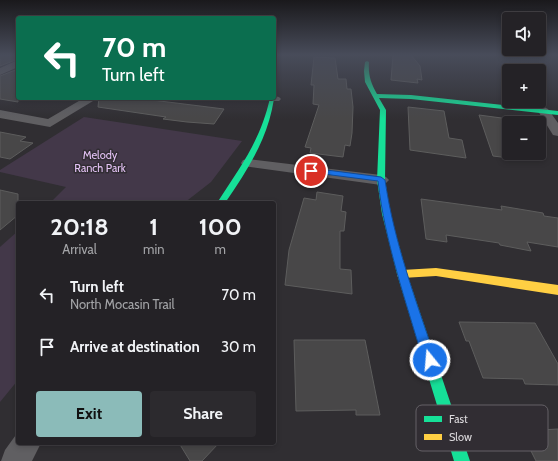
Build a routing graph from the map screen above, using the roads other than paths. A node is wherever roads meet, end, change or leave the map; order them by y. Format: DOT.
graph roads {
  1 [pos="367,77"];
  2 [pos="377,96"];
  3 [pos="89,100"];
  4 [pos="275,100"];
  5 [pos="544,112"];
  6 [pos="558,113"];
  7 [pos="0,114"];
  8 [pos="558,132"];
  9 [pos="248,163"];
  10 [pos="381,180"];
  11 [pos="222,201"];
  12 [pos="402,274"];
  13 [pos="558,290"];
  14 [pos="444,405"];
  15 [pos="25,445"];
  16 [pos="459,451"];
  17 [pos="16,461"];
  18 [pos="462,461"];
  1 -- 2 [label="street"];
  2 -- 5 [label="street"];
  2 -- 10 [label="street"];
  3 -- 7 [label="street"];
  4 -- 9 [label="street"];
  5 -- 6 [label="street"];
  5 -- 8 [label="street"];
  9 -- 10 [label="street"];
  9 -- 11 [label="street"];
  10 -- 12 [label="street"];
  12 -- 13 [label="street"];
  12 -- 14 [label="street"];
  15 -- 17 [label="street"];
  16 -- 18 [label="street"];
}
